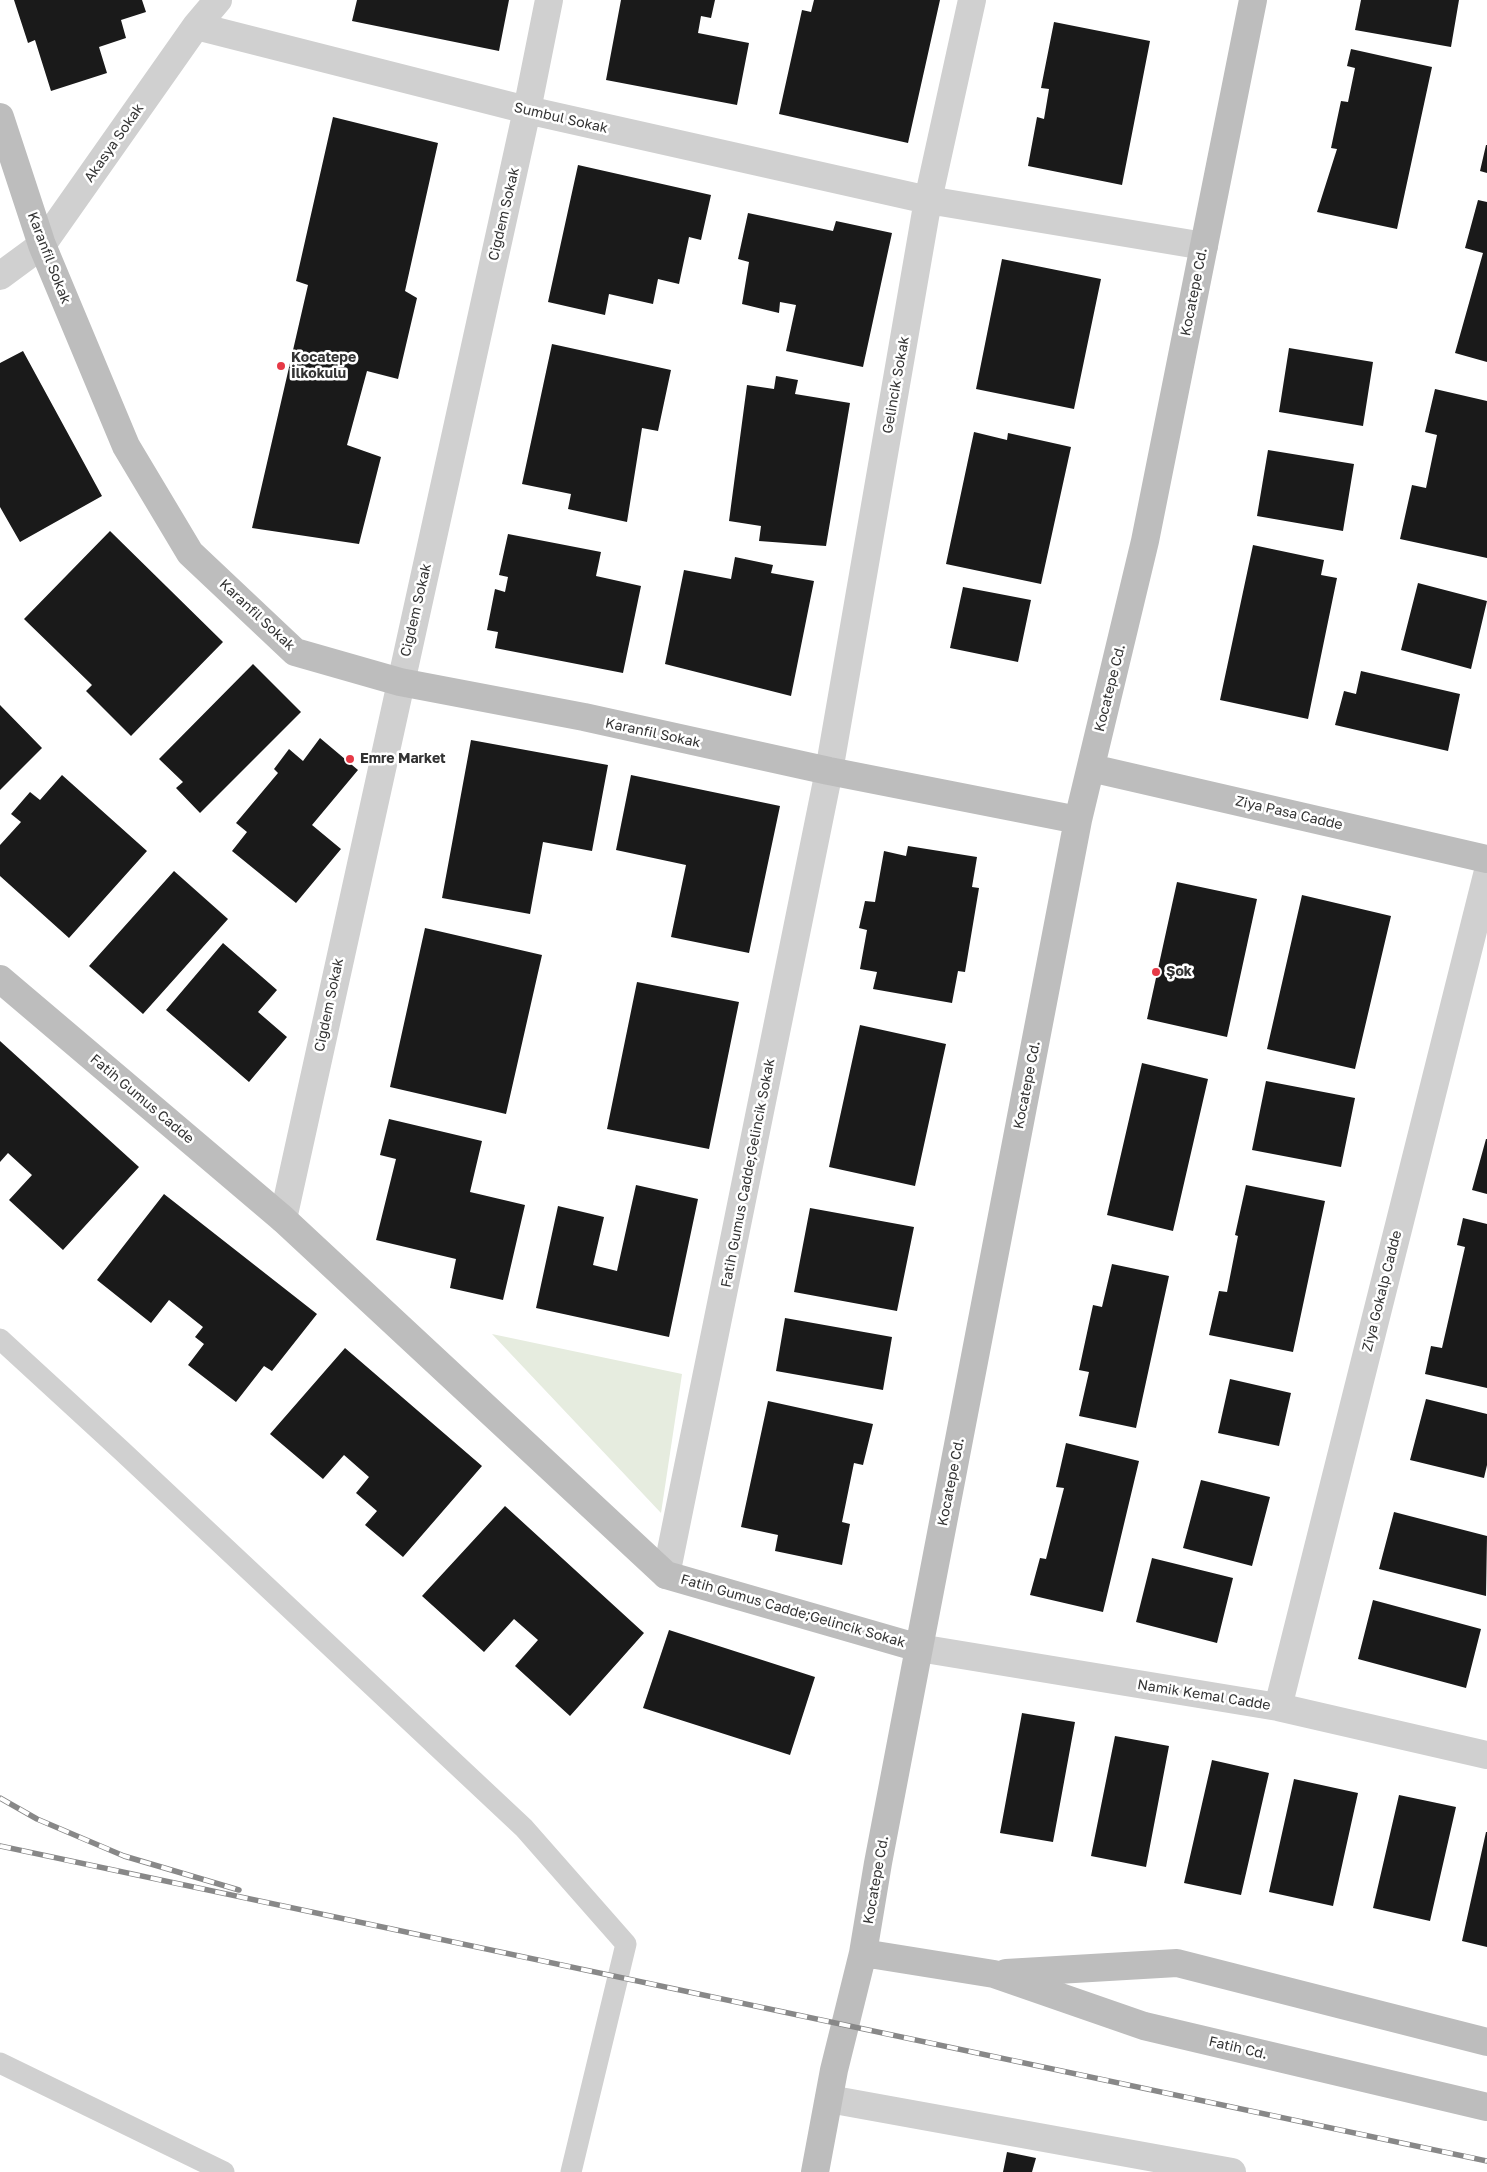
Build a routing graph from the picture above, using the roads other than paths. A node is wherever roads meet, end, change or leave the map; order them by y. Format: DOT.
graph roads {
  1 [pos="218,0"];
  2 [pos="549,0"];
  3 [pos="972,0"];
  4 [pos="1252,0"];
  5 [pos="196,26"];
  6 [pos="527,110"];
  7 [pos="0,117"];
  8 [pos="928,200"];
  9 [pos="42,245"];
  10 [pos="1204,246"];
  11 [pos="0,276"];
  12 [pos="400,682"];
  13 [pos="1090,768"];
  14 [pos="829,771"];
  15 [pos="1078,820"];
  16 [pos="1487,859"];
  17 [pos="1487,874"];
  18 [pos="0,980"];
  19 [pos="283,1219"];
  20 [pos="0,1340"];
  21 [pos="666,1575"];
  22 [pos="919,1648"];
  23 [pos="1278,1708"];
  24 [pos="1487,1755"];
  25 [pos="863,1953"];
  26 [pos="994,1974"];
  27 [pos="1487,2042"];
  28 [pos="0,2063"];
  29 [pos="829,2099"];
  30 [pos="1487,2107"];
  31 [pos="224,2172"];
  32 [pos="571,2172"];
  33 [pos="815,2172"];
  34 [pos="1232,2172"];
  1 -- 5 [label="street, Akasya Sokak"];
  2 -- 6 [label="street, Cigdem Sokak"];
  3 -- 8 [label="street, Gelincik Sokak"];
  4 -- 10 [label="street, Kocatepe Cd."];
  5 -- 6 [label="street, Sumbul Sokak"];
  5 -- 9 [label="street, Akasya Sokak"];
  6 -- 8 [label="street, Sumbul Sokak"];
  6 -- 12 [label="street, Cigdem Sokak"];
  7 -- 9 [label="street, Karanfil Sokak"];
  8 -- 10 [label="street, Sumbul Sokak"];
  8 -- 14 [label="street, Gelincik Sokak"];
  9 -- 11 [label="street, Akasya Sokak"];
  9 -- 12 [label="street, Karanfil Sokak"];
  10 -- 13 [label="street, Kocatepe Cd."];
  12 -- 14 [label="street, Karanfil Sokak"];
  12 -- 19 [label="street, Cigdem Sokak"];
  13 -- 15 [label="street, Kocatepe Cd."];
  13 -- 16 [label="street, Ziya Pasa Cadde"];
  14 -- 15 [label="street, Karanfil Sokak"];
  14 -- 21 [label="street, Fatih Gumus Cadde;Gelincik Sokak"];
  15 -- 22 [label="street, Kocatepe Cd."];
  17 -- 23 [label="street, Ziya Gokalp Cadde"];
  18 -- 19 [label="street, Fatih Gumus Cadde"];
  19 -- 21 [label="street, Fatih Gumus Cadde;Gelincik Sokak"];
  20 -- 32 [label="lane"];
  21 -- 22 [label="street, Fatih Gumus Cadde;Gelincik Sokak"];
  22 -- 23 [label="street, Namik Kemal Cadde"];
  22 -- 25 [label="street, Kocatepe Cd."];
  23 -- 24 [label="street, Namik Kemal Cadde"];
  25 -- 26 [label="street, Fatih Cd."];
  25 -- 29 [label="street, Kocatepe Cd."];
  26 -- 27 [label="street, Fatih Cd."];
  26 -- 30 [label="street, Fatih Cd."];
  28 -- 31 [label="lane"];
  29 -- 33 [label="street, Kocatepe Cd."];
  29 -- 34 [label="street"];
}
